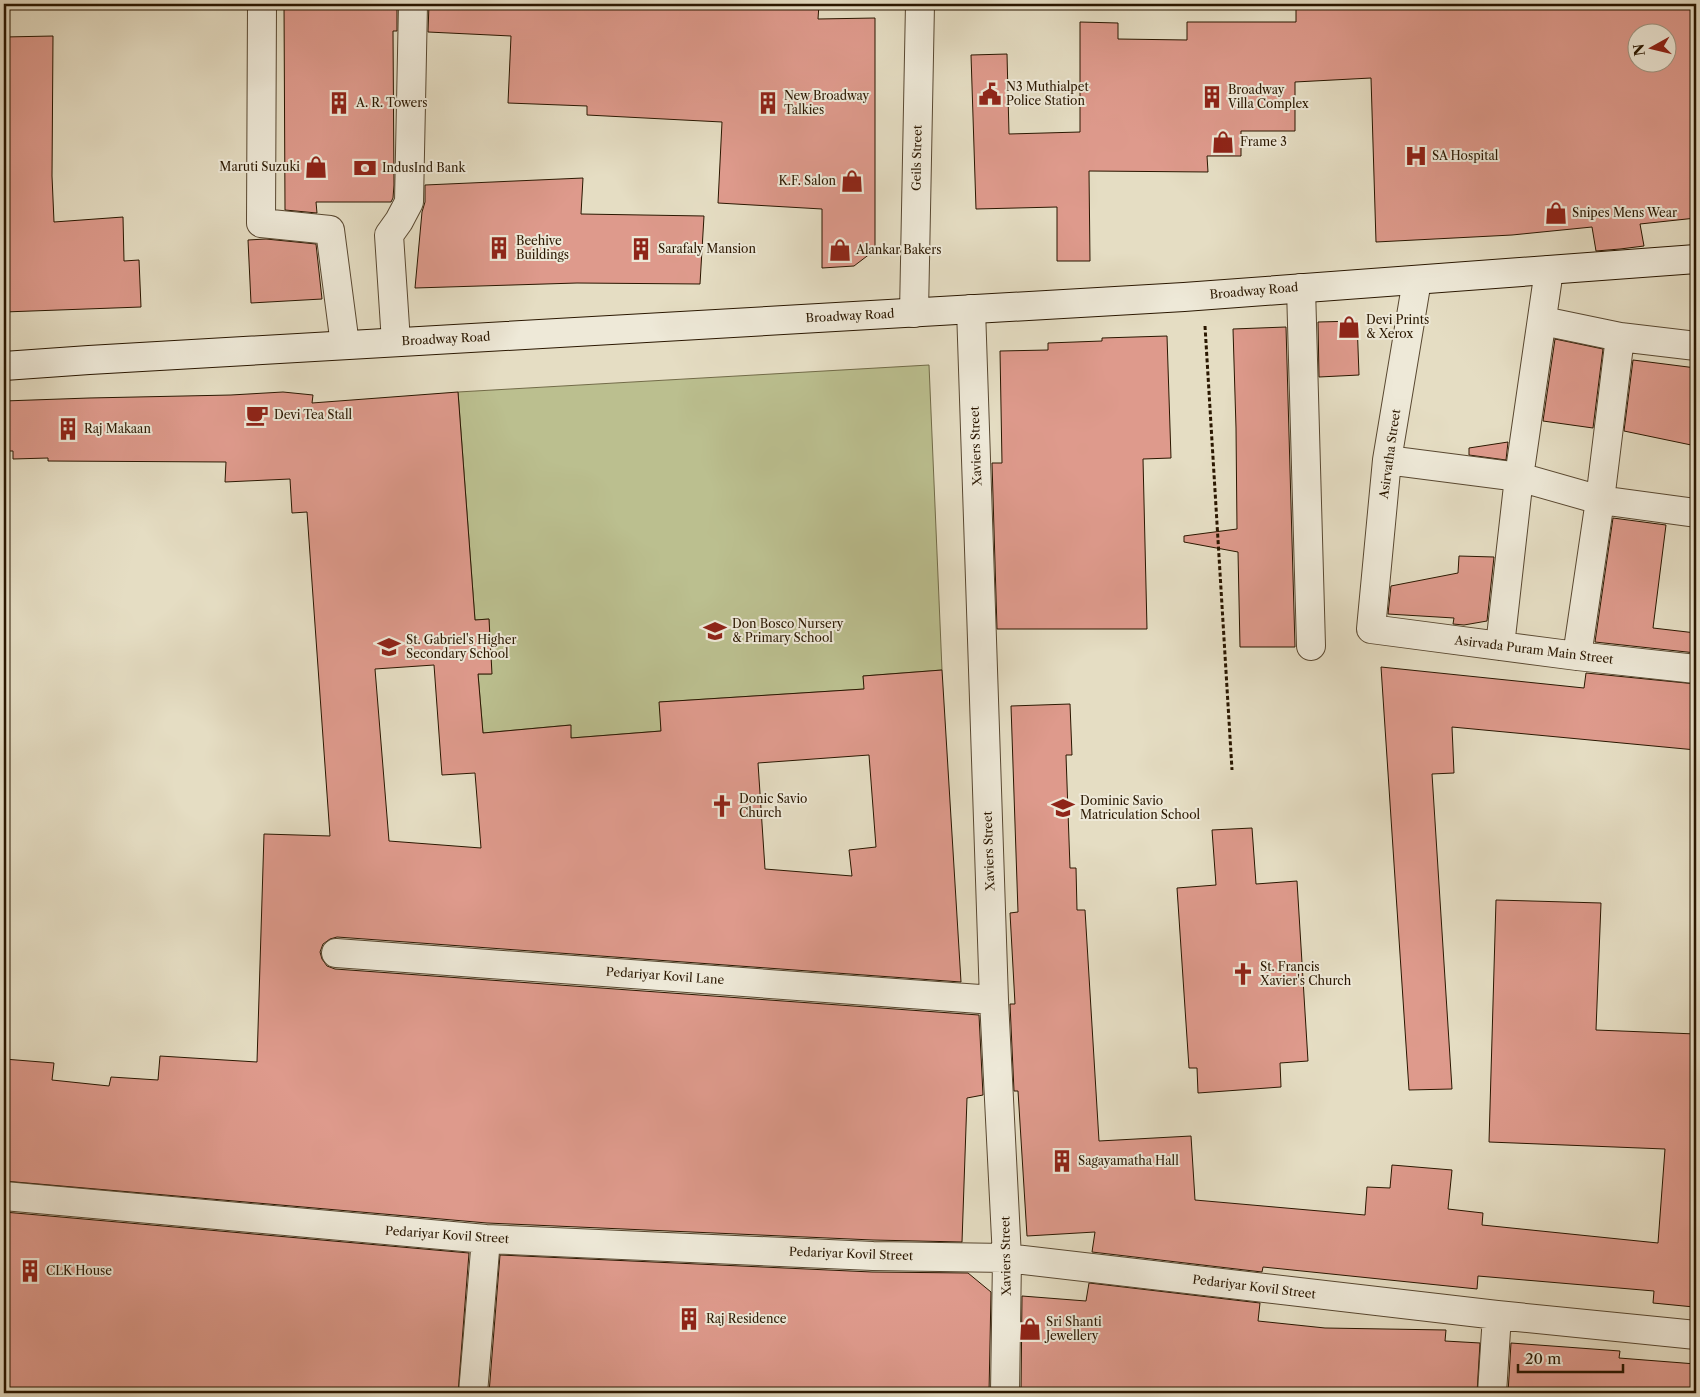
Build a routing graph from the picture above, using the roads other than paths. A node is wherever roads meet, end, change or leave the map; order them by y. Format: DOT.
graph roads {
  1 [pos="262,4"];
  2 [pos="413,4"];
  3 [pos="920,4"];
  4 [pos="1696,259"];
  5 [pos="1549,270"];
  6 [pos="1418,280"];
  7 [pos="1301,288"];
  8 [pos="971,309"];
  9 [pos="914,312"];
  10 [pos="1543,321"];
  11 [pos="1620,338"];
  12 [pos="396,342"];
  13 [pos="345,345"];
  14 [pos="1696,346"];
  15 [pos="4,366"];
  16 [pos="1387,460"];
  17 [pos="1519,477"];
  18 [pos="1600,500"];
  19 [pos="1696,513"];
  20 [pos="1371,629"];
  21 [pos="1311,646"];
  22 [pos="1500,646"];
  23 [pos="1577,656"];
  24 [pos="1696,668"];
  25 [pos="336,952"];
  26 [pos="994,1000"];
  27 [pos="4,1196"];
  28 [pos="486,1239"];
  29 [pos="1007,1258"];
  30 [pos="1497,1315"];
  31 [pos="1696,1335"];
  32 [pos="473,1393"];
  33 [pos="1005,1393"];
  34 [pos="1492,1393"];
  1 -- 13 [label="street"];
  2 -- 12 [label="street"];
  3 -- 9 [label="street, Geils Street"];
  4 -- 5 [label="street, Broadway Road"];
  5 -- 6 [label="street, Broadway Road"];
  5 -- 10 [label="street"];
  6 -- 7 [label="street, Broadway Road"];
  6 -- 16 [label="street, Asirvatha Street"];
  7 -- 8 [label="street, Broadway Road"];
  7 -- 21 [label="street"];
  8 -- 9 [label="street, Broadway Road"];
  8 -- 26 [label="street, Xaviers Street"];
  9 -- 12 [label="street, Broadway Road"];
  10 -- 11 [label="street"];
  10 -- 17 [label="street"];
  11 -- 14 [label="street"];
  11 -- 18 [label="street"];
  12 -- 13 [label="street, Broadway Road"];
  13 -- 15 [label="street, Broadway Road"];
  16 -- 17 [label="street"];
  16 -- 20 [label="street, Asirvatha Street"];
  17 -- 18 [label="street"];
  17 -- 22 [label="street"];
  18 -- 19 [label="street"];
  18 -- 23 [label="street"];
  20 -- 22 [label="street, Asirvada Puram Main Street"];
  22 -- 23 [label="street, Asirvada Puram Main Street"];
  23 -- 24 [label="street, Asirvada Puram Main Street"];
  25 -- 26 [label="street, Pedariyar Kovil Lane"];
  26 -- 29 [label="street, Xaviers Street"];
  27 -- 28 [label="street, Pedariyar Kovil Street"];
  28 -- 29 [label="street, Pedariyar Kovil Street"];
  28 -- 32 [label="street"];
  29 -- 30 [label="street, Pedariyar Kovil Street"];
  29 -- 33 [label="street, Xaviers Street"];
  30 -- 31 [label="street, Pedariyar Kovil Street"];
  30 -- 34 [label="street"];
}
